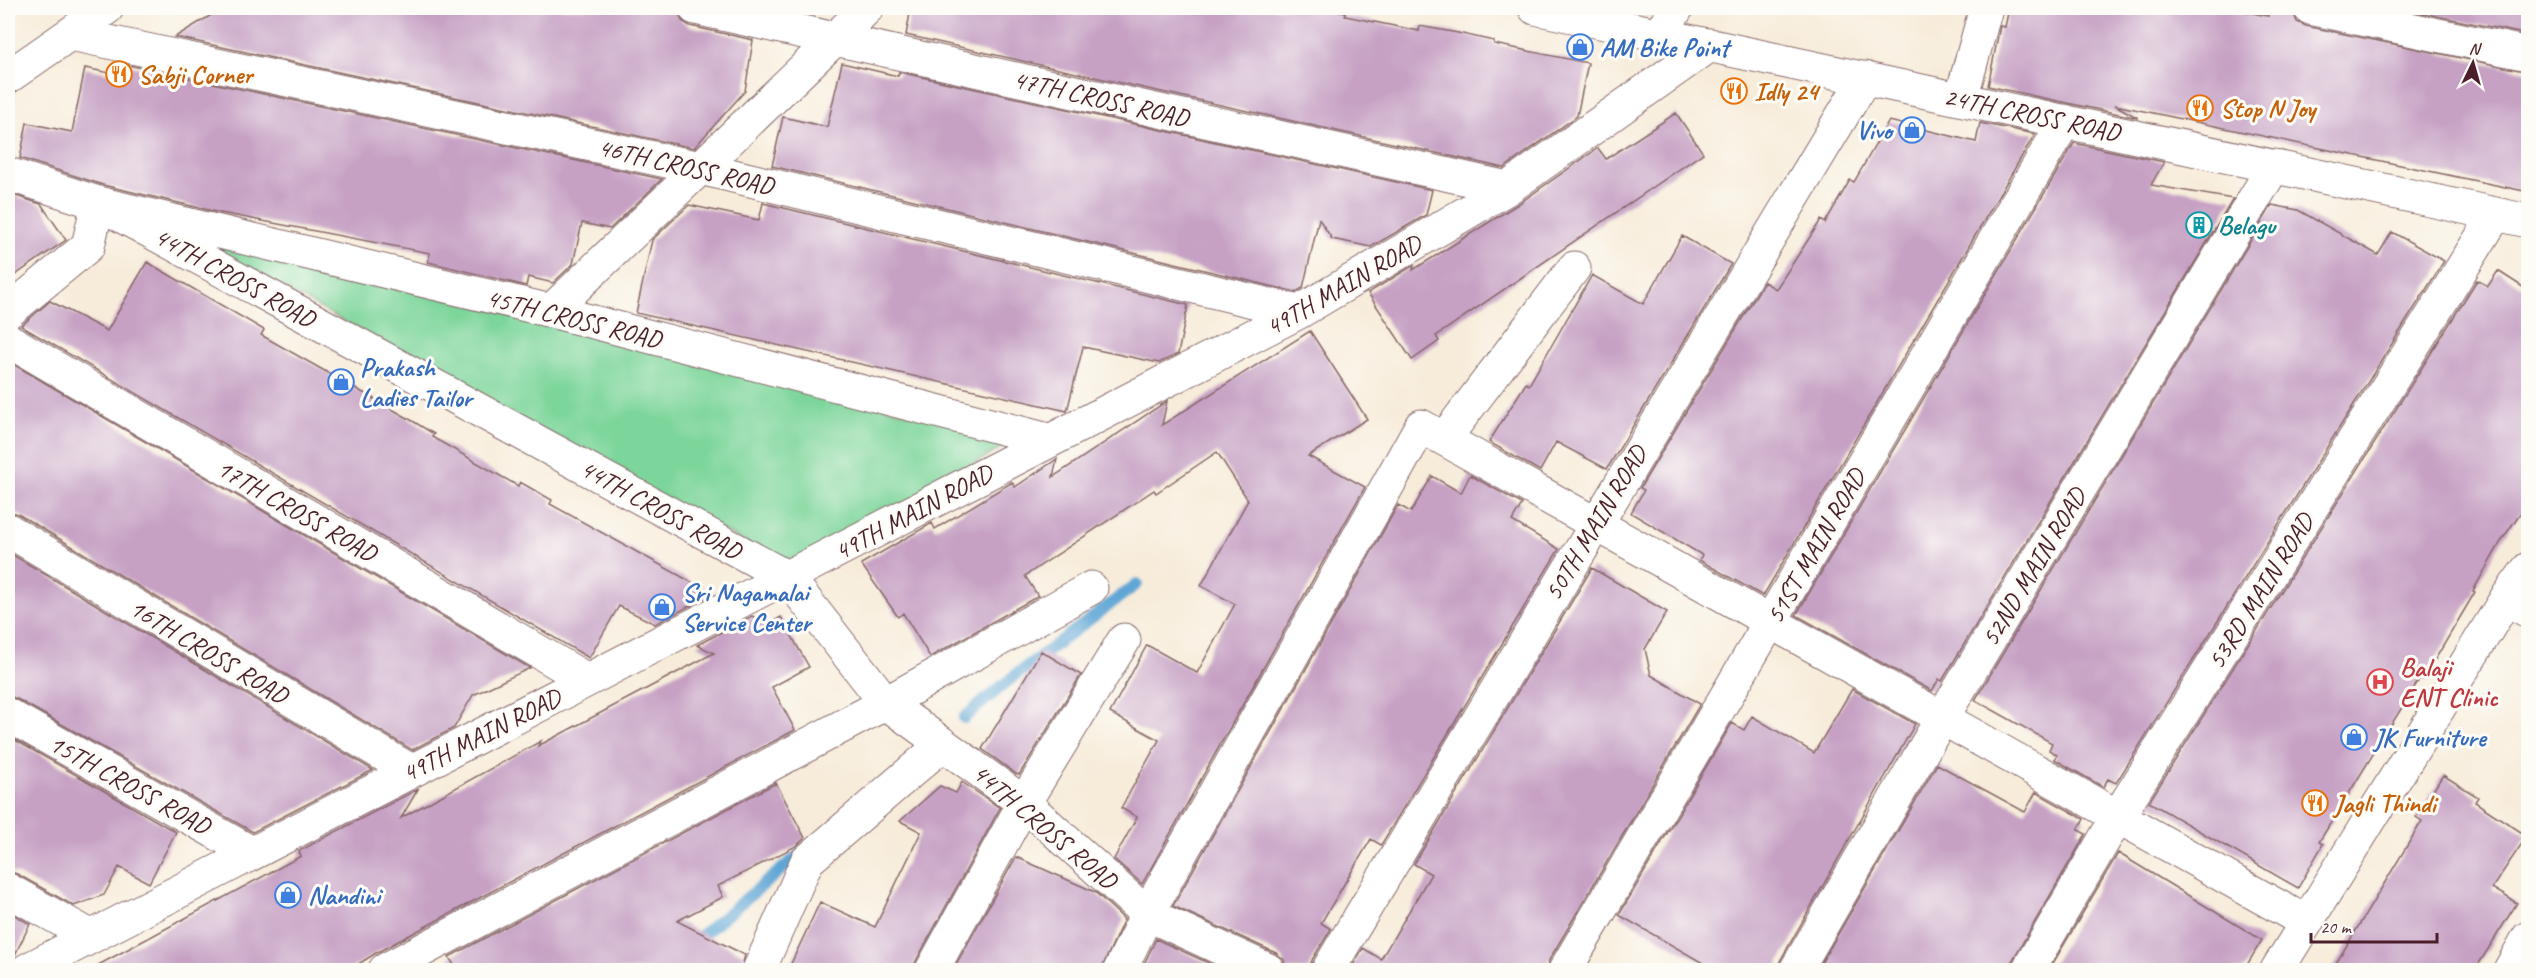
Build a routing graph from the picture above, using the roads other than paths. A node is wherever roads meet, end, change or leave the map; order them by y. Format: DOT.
graph roads {
  1 [pos="107,8"];
  2 [pos="695,8"];
  3 [pos="867,8"];
  4 [pos="1536,8"];
  5 [pos="1986,8"];
  6 [pos="2310,8"];
  7 [pos="1669,21"];
  8 [pos="70,34"];
  9 [pos="836,39"];
  10 [pos="1710,45"];
  11 [pos="2529,54"];
  12 [pos="8,77"];
  13 [pos="1865,78"];
  14 [pos="1961,99"];
  15 [pos="2065,121"];
  16 [pos="2274,166"];
  17 [pos="700,168"];
  18 [pos="8,174"];
  19 [pos="1508,188"];
  20 [pos="98,203"];
  21 [pos="2496,214"];
  22 [pos="2529,221"];
  23 [pos="1574,268"];
  24 [pos="551,311"];
  25 [pos="8,312"];
  26 [pos="1299,312"];
  27 [pos="8,340"];
  28 [pos="1444,438"];
  29 [pos="1048,440"];
  30 [pos="1595,523"];
  31 [pos="8,530"];
  32 [pos="2529,569"];
  33 [pos="788,578"];
  34 [pos="1091,588"];
  35 [pos="2517,605"];
  36 [pos="1770,622"];
  37 [pos="1124,640"];
  38 [pos="587,680"];
  39 [pos="886,703"];
  40 [pos="8,715"];
  41 [pos="1942,718"];
  42 [pos="944,744"];
  43 [pos="411,771"];
  44 [pos="1024,803"];
  45 [pos="2118,816"];
  46 [pos="252,853"];
  47 [pos="8,890"];
  48 [pos="1147,914"];
  49 [pos="2306,922"];
  50 [pos="90,936"];
  51 [pos="2529,938"];
  52 [pos="27,970"];
  53 [pos="385,970"];
  54 [pos="759,970"];
  55 [pos="932,970"];
  56 [pos="1120,970"];
  57 [pos="1268,970"];
  58 [pos="1328,970"];
  59 [pos="1565,970"];
  60 [pos="1796,970"];
  61 [pos="2028,970"];
  62 [pos="2277,970"];
  63 [pos="2510,970"];
  1 -- 8 [label="street"];
  2 -- 9 [label="street, 47TH CROSS ROAD"];
  3 -- 9 [label="street"];
  4 -- 7 [label="street, 24TH CROSS ROAD"];
  5 -- 14 [label="street"];
  6 -- 11 [label="street"];
  7 -- 10 [label="street, 24TH CROSS ROAD"];
  8 -- 12 [label="street"];
  8 -- 17 [label="street, 46TH CROSS ROAD"];
  9 -- 17 [label="street"];
  9 -- 19 [label="street, 47TH CROSS ROAD"];
  10 -- 13 [label="street, 24TH CROSS ROAD"];
  10 -- 19 [label="street, 49TH MAIN ROAD"];
  13 -- 14 [label="street, 24TH CROSS ROAD"];
  13 -- 30 [label="street, 50TH MAIN ROAD"];
  14 -- 15 [label="street, 24TH CROSS ROAD"];
  15 -- 16 [label="street, 24TH CROSS ROAD"];
  15 -- 36 [label="street, 51ST MAIN ROAD"];
  16 -- 21 [label="street, 24TH CROSS ROAD"];
  16 -- 41 [label="street, 52ND MAIN ROAD"];
  17 -- 24 [label="street"];
  17 -- 26 [label="street, 46TH CROSS ROAD"];
  18 -- 20 [label="street, 44TH CROSS ROAD"];
  19 -- 26 [label="street, 49TH MAIN ROAD"];
  20 -- 24 [label="street, 45TH CROSS ROAD"];
  20 -- 25 [label="street"];
  20 -- 33 [label="street, 44TH CROSS ROAD"];
  21 -- 22 [label="street, 24TH CROSS ROAD"];
  21 -- 45 [label="street, 53RD MAIN ROAD"];
  23 -- 28 [label="street"];
  24 -- 29 [label="street, 45TH CROSS ROAD"];
  26 -- 29 [label="street, 49TH MAIN ROAD"];
  27 -- 38 [label="street, 17TH CROSS ROAD"];
  28 -- 30 [label="street"];
  28 -- 48 [label="street"];
  29 -- 33 [label="street, 49TH MAIN ROAD"];
  30 -- 36 [label="street"];
  30 -- 58 [label="street, 50TH MAIN ROAD"];
  31 -- 43 [label="street, 16TH CROSS ROAD"];
  32 -- 35 [label="street"];
  33 -- 38 [label="street, 49TH MAIN ROAD"];
  33 -- 39 [label="street, 44TH CROSS ROAD"];
  34 -- 39 [label="street"];
  35 -- 49 [label="street"];
  36 -- 41 [label="street"];
  36 -- 59 [label="street, 51ST MAIN ROAD"];
  37 -- 44 [label="street"];
  38 -- 43 [label="street, 49TH MAIN ROAD"];
  39 -- 42 [label="street, 44TH CROSS ROAD"];
  39 -- 53 [label="street"];
  40 -- 46 [label="street, 15TH CROSS ROAD"];
  41 -- 45 [label="street"];
  41 -- 60 [label="street, 52ND MAIN ROAD"];
  42 -- 44 [label="street, 44TH CROSS ROAD"];
  42 -- 54 [label="street"];
  43 -- 46 [label="street, 49TH MAIN ROAD"];
  44 -- 48 [label="street, 44TH CROSS ROAD"];
  44 -- 55 [label="street"];
  45 -- 49 [label="street"];
  45 -- 61 [label="street, 53RD MAIN ROAD"];
  46 -- 50 [label="street, 49TH MAIN ROAD"];
  47 -- 50 [label="street"];
  48 -- 56 [label="street"];
  48 -- 57 [label="street, 44TH CROSS ROAD"];
  49 -- 62 [label="street"];
  50 -- 52 [label="street, 49TH MAIN ROAD"];
  51 -- 63 [label="street"];
}
